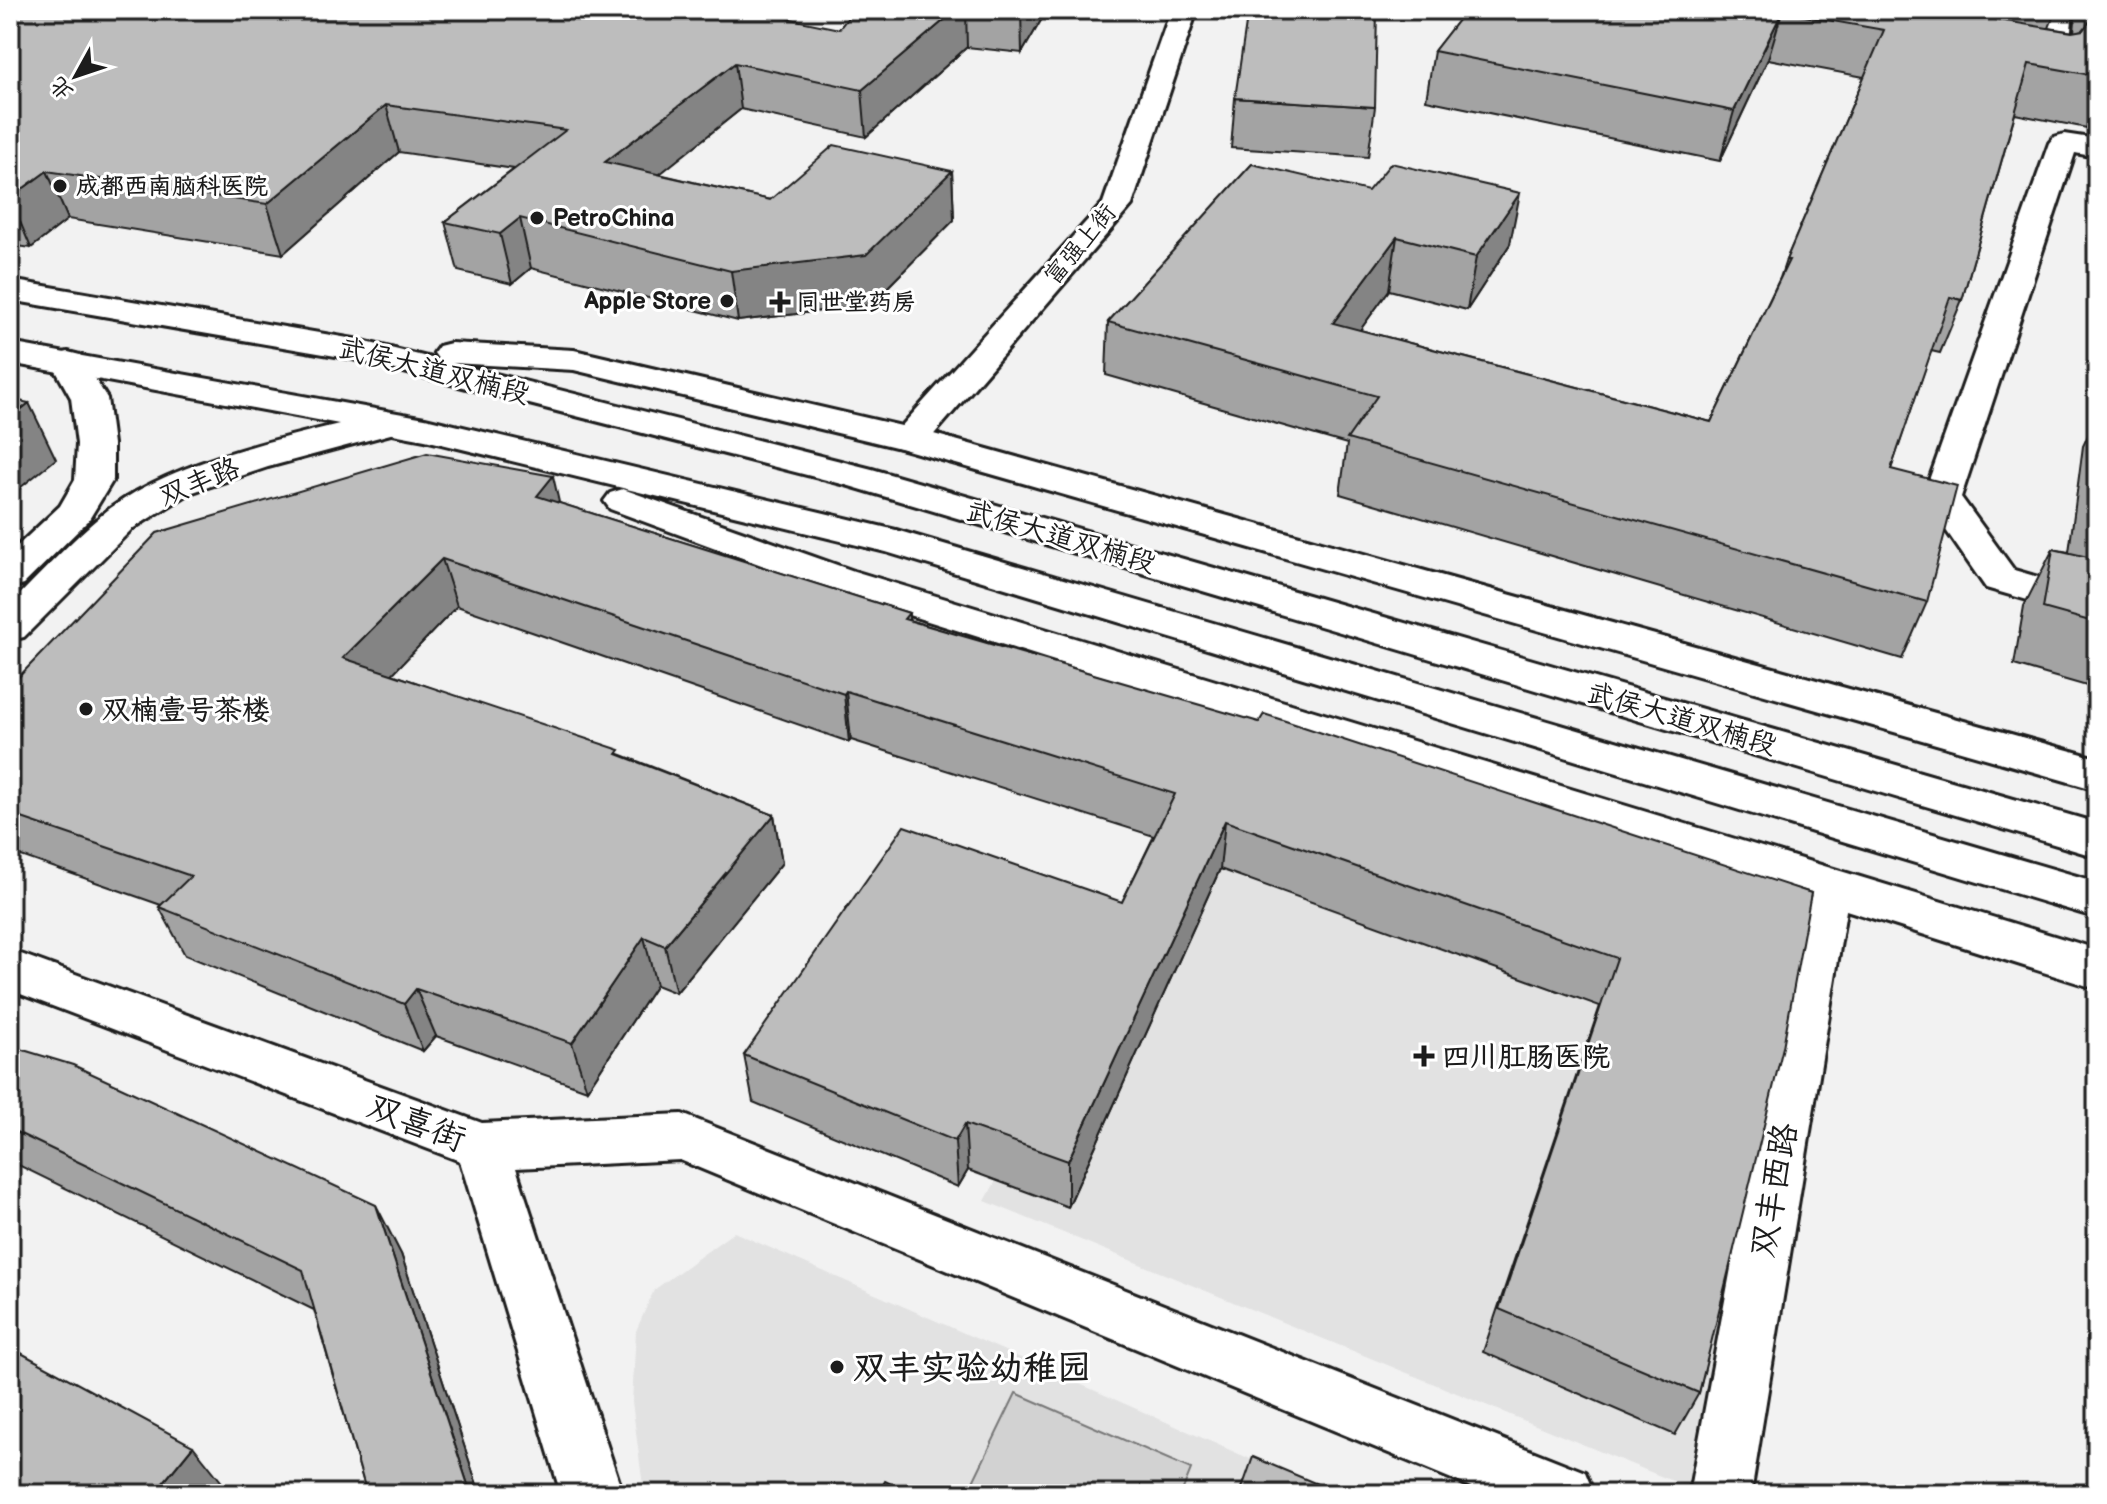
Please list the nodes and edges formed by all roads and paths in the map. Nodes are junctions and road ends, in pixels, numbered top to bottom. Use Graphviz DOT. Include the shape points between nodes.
graph roads {
  1 [pos="1184,10"];
  2 [pos="2060,10"];
  3 [pos="2006,61"];
  4 [pos="2097,148"];
  5 [pos="10,290"];
  6 [pos="354,349"];
  7 [pos="10,353"];
  8 [pos="68,362"];
  9 [pos="405,426"];
  10 [pos="910,439"];
  11 [pos="10,575"];
  12 [pos="2097,607"];
  13 [pos="10,627"];
  14 [pos="2097,774"];
  15 [pos="2097,840"];
  16 [pos="1826,886"];
  17 [pos="2097,900"];
  18 [pos="2097,969"];
  19 [pos="10,970"];
  20 [pos="482,1146"];
  21 [pos="592,1494"];
  22 [pos="1563,1494"];
  23 [pos="1720,1494"];
  1 -- 10 [label="main road, 富强上街" via="1117,205"];
  2 -- 3 [label="main road" via="2053,69"];
  4 -- 12 [label="main road" via="2064,143 1942,497 2000,579"];
  5 -- 6 [label="main road, 武侯大道双楠段"];
  6 -- 10 [label="main road" via="574,360"];
  6 -- 15 [label="main road, 武侯大道双楠段" via="859,477"];
  7 -- 8 [label="main road, 武侯大道双楠段"];
  8 -- 9 [label="main road, 武侯大道双楠段"];
  8 -- 11 [label="main road" via="89,398 94,480 75,513"];
  9 -- 13 [label="main road, 双丰路" via="255,459 177,485 118,521"];
  9 -- 16 [label="main road" via="840,580"];
  9 -- 17 [label="main road, 武侯大道双楠段" via="896,542"];
  10 -- 14 [label="main road"];
  16 -- 18 [label="main road"];
  16 -- 23 [label="main road, 双丰西路"];
  19 -- 20 [label="main road, 双喜街"];
  20 -- 21 [label="main road, 双喜街"];
  20 -- 22 [label="main road" via="682,1137"];
}
